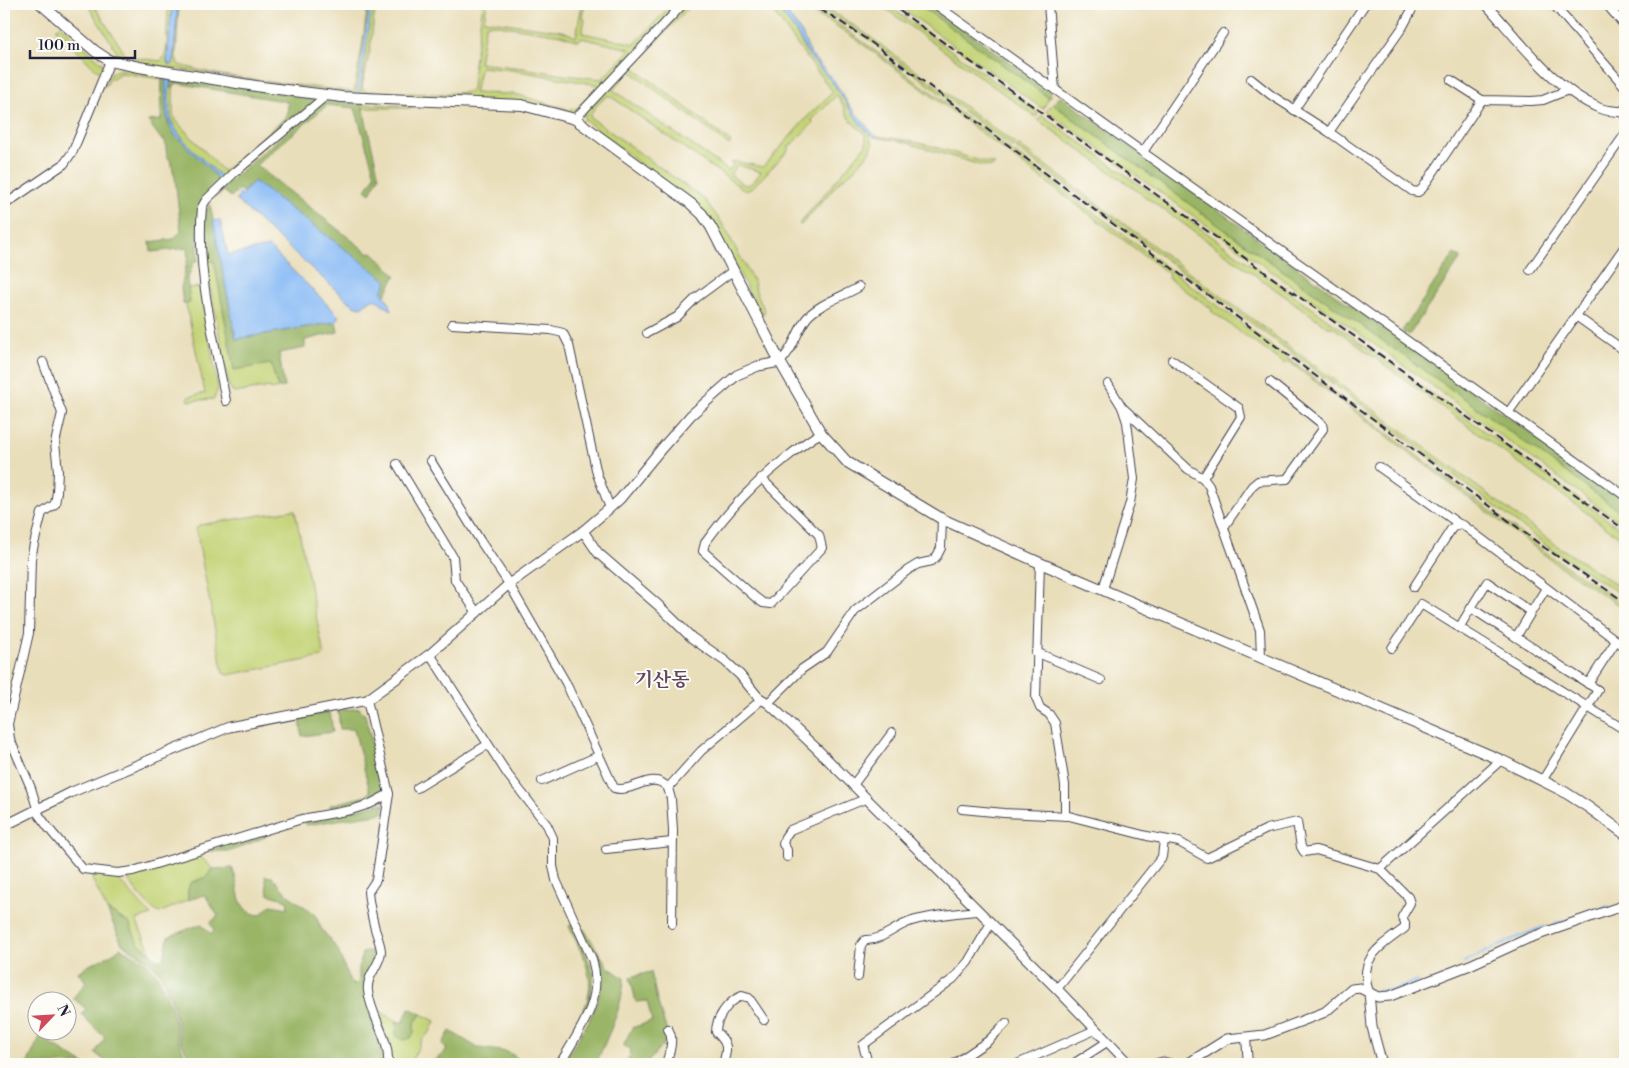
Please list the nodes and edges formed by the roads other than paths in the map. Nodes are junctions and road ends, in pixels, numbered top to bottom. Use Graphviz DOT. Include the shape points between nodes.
graph roads {
  1 [pos="41,4"];
  2 [pos="682,4"];
  3 [pos="935,4"];
  4 [pos="1048,4"];
  5 [pos="1365,4"];
  6 [pos="1415,4"];
  7 [pos="1486,4"];
  8 [pos="1553,4"];
  9 [pos="1606,4"];
  10 [pos="1625,26"];
  11 [pos="1223,33"];
  12 [pos="110,61"];
  13 [pos="1251,79"];
  14 [pos="1451,80"];
  15 [pos="1625,87"];
  16 [pos="1055,90"];
  17 [pos="1568,90"];
  18 [pos="327,95"];
  19 [pos="1482,100"];
  20 [pos="1294,110"];
  21 [pos="1624,112"];
  22 [pos="575,120"];
  23 [pos="1329,132"];
  24 [pos="1625,134"];
  25 [pos="1143,152"];
  26 [pos="4,205"];
  27 [pos="1625,246"];
  28 [pos="734,270"];
  29 [pos="1530,270"];
  30 [pos="859,287"];
  31 [pos="1576,316"];
  32 [pos="452,324"];
  33 [pos="647,333"];
  34 [pos="1625,351"];
  35 [pos="1172,360"];
  36 [pos="43,362"];
  37 [pos="780,362"];
  38 [pos="1270,382"];
  39 [pos="1108,384"];
  40 [pos="226,401"];
  41 [pos="1122,408"];
  42 [pos="1508,413"];
  43 [pos="821,433"];
  44 [pos="431,460"];
  45 [pos="397,464"];
  46 [pos="1379,466"];
  47 [pos="761,478"];
  48 [pos="1203,478"];
  49 [pos="1625,496"];
  50 [pos="610,508"];
  51 [pos="942,519"];
  52 [pos="1459,524"];
  53 [pos="1224,527"];
  54 [pos="583,531"];
  55 [pos="1040,563"];
  56 [pos="510,584"];
  57 [pos="1414,586"];
  58 [pos="1546,588"];
  59 [pos="1104,589"];
  60 [pos="1471,608"];
  61 [pos="1531,612"];
  62 [pos="477,613"];
  63 [pos="1459,628"];
  64 [pos="1516,637"];
  65 [pos="1616,641"];
  66 [pos="1625,647"];
  67 [pos="1392,648"];
  68 [pos="1036,652"];
  69 [pos="430,654"];
  70 [pos="1261,658"];
  71 [pos="1100,680"];
  72 [pos="1588,684"];
  73 [pos="367,700"];
  74 [pos="765,702"];
  75 [pos="1587,707"];
  76 [pos="1625,730"];
  77 [pos="892,733"];
  78 [pos="487,745"];
  79 [pos="598,756"];
  80 [pos="1501,760"];
  81 [pos="542,781"];
  82 [pos="1542,781"];
  83 [pos="853,785"];
  84 [pos="417,788"];
  85 [pos="668,788"];
  86 [pos="389,794"];
  87 [pos="865,798"];
  88 [pos="37,808"];
  89 [pos="962,809"];
  90 [pos="1065,816"];
  91 [pos="4,826"];
  92 [pos="1625,834"];
  93 [pos="1164,840"];
  94 [pos="672,842"];
  95 [pos="606,849"];
  96 [pos="787,857"];
  97 [pos="1380,869"];
  98 [pos="1625,905"];
  99 [pos="978,911"];
  100 [pos="991,923"];
  101 [pos="672,924"];
  102 [pos="858,977"];
  103 [pos="1056,989"];
  104 [pos="1369,992"];
  105 [pos="764,1020"];
  106 [pos="1006,1023"];
  107 [pos="668,1029"];
  108 [pos="1095,1030"];
  109 [pos="1246,1038"];
  110 [pos="1107,1042"];
  111 [pos="965,1057"];
  112 [pos="388,1064"];
  113 [pos="560,1064"];
  114 [pos="666,1064"];
  115 [pos="723,1064"];
  116 [pos="868,1064"];
  117 [pos="954,1064"];
  118 [pos="972,1064"];
  119 [pos="1017,1064"];
  120 [pos="1073,1064"];
  121 [pos="1129,1064"];
  122 [pos="1155,1064"];
  123 [pos="1171,1064"];
  124 [pos="1187,1064"];
  125 [pos="1248,1064"];
  126 [pos="1382,1064"];
  1 -- 12 [label="main road" via="77,37"];
  2 -- 22 [label="street"];
  3 -- 16 [label="street"];
  4 -- 16 [label="street"];
  5 -- 20 [label="street"];
  6 -- 23 [label="street" via="1402,28"];
  7 -- 17 [label="street"];
  8 -- 15 [label="street"];
  9 -- 10 [label="street"];
  11 -- 25 [label="street"];
  12 -- 18 [label="main road"];
  12 -- 26 [label="street" via="64,164"];
  13 -- 20 [label="street"];
  14 -- 19 [label="street"];
  16 -- 25 [label="street"];
  17 -- 19 [label="street" via="1543,100"];
  17 -- 21 [label="street" via="1600,109"];
  18 -- 22 [label="main road" via="522,105"];
  18 -- 40 [label="street" via="233,174 202,207 204,281"];
  19 -- 23 [label="street" via="1418,192 1412,191"];
  20 -- 23 [label="street"];
  22 -- 28 [label="main road" via="702,214"];
  24 -- 29 [label="street"];
  25 -- 42 [label="street"];
  27 -- 31 [label="street"];
  28 -- 33 [label="street" via="696,298 677,317"];
  28 -- 37 [label="main road"];
  30 -- 37 [label="street" via="812,313 787,356"];
  31 -- 34 [label="street"];
  31 -- 42 [label="street"];
  32 -- 50 [label="street" via="563,333 569,345 597,474"];
  35 -- 48 [label="street" via="1239,408 1241,417"];
  36 -- 88 [label="street" via="62,413 55,443 57,492 54,504 42,513 34,544 29,633 8,724 10,740"];
  37 -- 43 [label="main road"];
  37 -- 50 [label="street" via="758,366 737,376 691,415"];
  38 -- 53 [label="street" via="1322,424 1323,429 1287,479 1258,481"];
  39 -- 41 [label="street"];
  41 -- 48 [label="street" via="1188,470"];
  41 -- 59 [label="street" via="1127,422 1134,479"];
  42 -- 49 [label="street"];
  43 -- 47 [label="street"];
  43 -- 51 [label="main road" via="847,462"];
  44 -- 56 [label="street"];
  45 -- 62 [label="street" via="453,557 455,580"];
  46 -- 52 [label="street"];
  47 -- 47 [label="street" via="819,536 822,548 772,604 763,603 755,597 703,551 718,525"];
  48 -- 53 [label="street"];
  50 -- 54 [label="street"];
  51 -- 55 [label="main road"];
  51 -- 74 [label="street" via="941,548 937,556 908,570 855,612 827,652"];
  52 -- 57 [label="street" via="1452,528"];
  52 -- 58 [label="street" via="1469,528"];
  53 -- 70 [label="street" via="1260,630"];
  54 -- 56 [label="street"];
  54 -- 74 [label="street" via="598,553 692,638 735,670"];
  55 -- 59 [label="main road"];
  55 -- 68 [label="street"];
  56 -- 62 [label="street"];
  56 -- 79 [label="street" via="566,683"];
  58 -- 61 [label="street"];
  58 -- 65 [label="street"];
  59 -- 70 [label="main road"];
  60 -- 61 [label="street" via="1486,582"];
  60 -- 63 [label="street"];
  60 -- 64 [label="street"];
  61 -- 64 [label="street"];
  62 -- 69 [label="street"];
  63 -- 67 [label="street" via="1421,604"];
  63 -- 75 [label="street"];
  64 -- 72 [label="street"];
  65 -- 66 [label="street"];
  65 -- 72 [label="street"];
  68 -- 71 [label="street"];
  68 -- 90 [label="street" via="1036,698 1040,708 1055,723 1065,786"];
  69 -- 73 [label="street"];
  69 -- 78 [label="street"];
  70 -- 80 [label="main road"];
  72 -- 75 [label="street" via="1598,690"];
  73 -- 86 [label="street"];
  73 -- 88 [label="street" via="229,727"];
  74 -- 83 [label="street"];
  74 -- 85 [label="street" via="701,751"];
  75 -- 76 [label="street"];
  75 -- 82 [label="street"];
  77 -- 83 [label="street"];
  78 -- 84 [label="street"];
  78 -- 113 [label="street" via="547,825 553,838 556,880 596,972 592,1008"];
  79 -- 81 [label="street"];
  79 -- 85 [label="street" via="614,788 621,790 655,780"];
  80 -- 82 [label="main road"];
  80 -- 97 [label="street"];
  82 -- 92 [label="main road" via="1588,807"];
  83 -- 87 [label="street"];
  85 -- 94 [label="street"];
  86 -- 88 [label="street" via="351,810 302,819 118,873 83,868 50,830"];
  86 -- 112 [label="street" via="376,880 368,892 381,950 368,988 372,1011 388,1050"];
  87 -- 96 [label="street" via="790,830 784,844"];
  87 -- 99 [label="street"];
  88 -- 91 [label="street"];
  89 -- 90 [label="street"];
  90 -- 93 [label="street"];
  93 -- 97 [label="street" via="1179,842 1207,858 1267,829 1296,822 1304,852 1316,850"];
  93 -- 103 [label="street" via="1162,856"];
  94 -- 95 [label="street"];
  94 -- 101 [label="street"];
  97 -- 104 [label="street" via="1410,903 1402,917 1405,928 1374,951 1368,960 1365,981"];
  98 -- 104 [label="street" via="1529,938 1390,996 1378,997"];
  99 -- 100 [label="street"];
  99 -- 102 [label="street" via="909,922 881,938 865,940 861,945"];
  100 -- 103 [label="street"];
  100 -- 116 [label="street" via="968,962 953,979 863,1045"];
  103 -- 108 [label="street"];
  104 -- 109 [label="street" via="1352,989 1325,1012 1265,1035"];
  104 -- 126 [label="street" via="1372,1027"];
  105 -- 115 [label="street" via="749,998 742,996 732,1002 716,1022 716,1032 725,1040"];
  106 -- 111 [label="street"];
  107 -- 114 [label="street" via="672,1034 672,1044"];
  108 -- 110 [label="street"];
  108 -- 119 [label="street"];
  109 -- 124 [label="street" via="1227,1039"];
  109 -- 125 [label="street"];
  110 -- 120 [label="street"];
  110 -- 121 [label="street"];
  111 -- 117 [label="street"];
  111 -- 118 [label="street"];
  122 -- 123 [label="street"];
}
